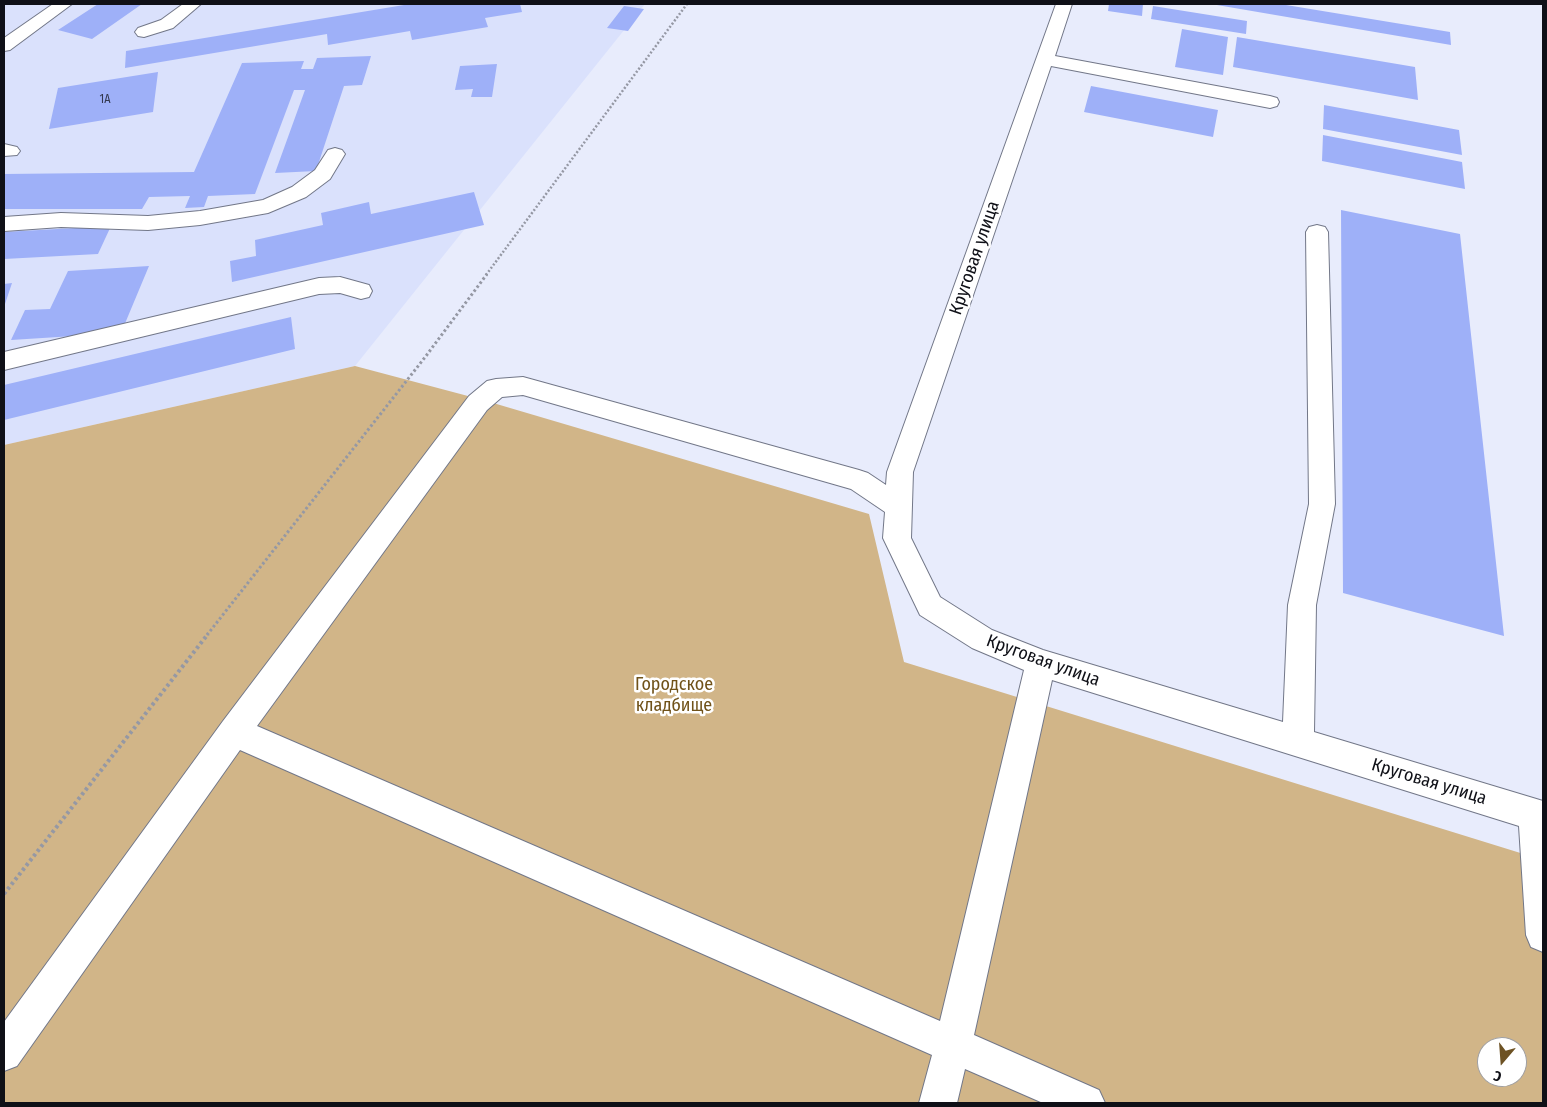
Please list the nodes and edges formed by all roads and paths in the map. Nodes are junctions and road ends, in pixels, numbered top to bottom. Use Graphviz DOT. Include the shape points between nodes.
graph roads {
  1 [pos="64,4"];
  2 [pos="193,4"];
  3 [pos="687,4"];
  4 [pos="1064,4"];
  5 [pos="144,32"];
  6 [pos="4,46"];
  7 [pos="1044,59"];
  8 [pos="1270,102"];
  9 [pos="335,154"];
  10 [pos="4,224"];
  11 [pos="1317,232"];
  12 [pos="360,291"];
  13 [pos="4,362"];
  14 [pos="899,507"];
  15 [pos="1041,663"];
  16 [pos="234,732"];
  17 [pos="1298,742"];
  18 [pos="1539,816"];
  19 [pos="4,894"];
  20 [pos="1543,935"];
  21 [pos="954,1045"];
  22 [pos="4,1053"];
  23 [pos="938,1103"];
  24 [pos="1086,1103"];
  1 -- 6 [label="street"];
  2 -- 5 [label="street" via="167,24"];
  3 -- 19 [label="path" via="426,356"];
  4 -- 7 [label="street, Круговая улица"];
  7 -- 8 [label="street"];
  7 -- 14 [label="street, Круговая улица" via="900,472"];
  9 -- 10 [label="street" via="323,174 299,192 268,206 200,218 148,222 61,220"];
  11 -- 17 [label="street" via="1322,504 1302,605"];
  12 -- 13 [label="street" via="340,285 319,286"];
  14 -- 15 [label="street, Круговая улица" via="897,538 930,606 982,639"];
  14 -- 16 [label="street" via="859,481 523,386 496,388 478,403"];
  15 -- 17 [label="street, Круговая улица"];
  15 -- 21 [label="street"];
  16 -- 21 [label="street"];
  16 -- 22 [label="street"];
  17 -- 18 [label="street, Круговая улица"];
  18 -- 20 [label="street"];
  21 -- 23 [label="street"];
  21 -- 24 [label="street"];
}
